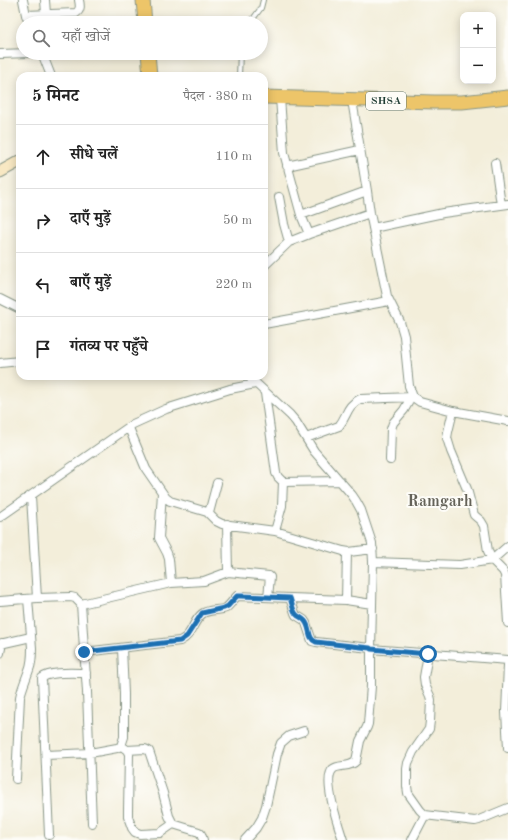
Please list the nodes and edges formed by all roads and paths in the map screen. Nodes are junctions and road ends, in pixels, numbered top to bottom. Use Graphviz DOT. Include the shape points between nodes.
graph roads {
  1 [pos="23,0"];
  2 [pos="45,0"];
  3 [pos="79,0"];
  4 [pos="143,0"];
  5 [pos="263,0"];
  6 [pos="46,14"];
  7 [pos="26,15"];
  8 [pos="144,16"];
  9 [pos="255,16"];
  10 [pos="16,53"];
  11 [pos="0,54"];
  12 [pos="45,60"];
  13 [pos="149,60"];
  14 [pos="240,60"];
  15 [pos="49,72"];
  16 [pos="150,72"];
  17 [pos="239,72"];
  18 [pos="268,97"];
  19 [pos="508,97"];
  20 [pos="280,98"];
  21 [pos="352,100"];
  22 [pos="360,150"];
  23 [pos="16,163"];
  24 [pos="495,163"];
  25 [pos="287,166"];
  26 [pos="0,172"];
  27 [pos="367,191"];
  28 [pos="279,197"];
  29 [pos="505,205"];
  30 [pos="370,213"];
  31 [pos="300,215"];
  32 [pos="373,228"];
  33 [pos="309,234"];
  34 [pos="289,242"];
  35 [pos="268,262"];
  36 [pos="0,299"];
  37 [pos="389,301"];
  38 [pos="16,307"];
  39 [pos="268,323"];
  40 [pos="16,362"];
  41 [pos="0,364"];
  42 [pos="251,380"];
  43 [pos="265,393"];
  44 [pos="411,397"];
  45 [pos="453,411"];
  46 [pos="508,421"];
  47 [pos="129,428"];
  48 [pos="306,438"];
  49 [pos="390,460"];
  50 [pos="340,481"];
  51 [pos="283,482"];
  52 [pos="217,483"];
  53 [pos="162,493"];
  54 [pos="31,496"];
  55 [pos="209,513"];
  56 [pos="0,517"];
  57 [pos="227,524"];
  58 [pos="275,531"];
  59 [pos="508,546"];
  60 [pos="373,549"];
  61 [pos="347,552"];
  62 [pos="492,560"];
  63 [pos="374,562"];
  64 [pos="228,572"];
  65 [pos="171,582"];
  66 [pos="268,597"];
  67 [pos="37,598"];
  68 [pos="290,598"];
  69 [pos="28,599"];
  70 [pos="346,600"];
  71 [pos="0,601"];
  72 [pos="81,604"];
  73 [pos="372,604"];
  74 [pos="508,623"];
  75 [pos="31,637"];
  76 [pos="1,643"];
  77 [pos="122,648"];
  78 [pos="371,649"];
  79 [pos="84,652"];
  80 [pos="0,653"];
  81 [pos="428,654"];
  82 [pos="508,660"];
  83 [pos="508,665"];
  84 [pos="86,673"];
  85 [pos="304,731"];
  86 [pos="124,748"];
  87 [pos="508,748"];
  88 [pos="90,753"];
  89 [pos="46,755"];
  90 [pos="16,779"];
  91 [pos="508,808"];
  92 [pos="426,815"];
  93 [pos="92,823"];
  94 [pos="173,824"];
  95 [pos="49,835"];
  96 [pos="203,840"];
  97 [pos="245,840"];
  98 [pos="343,840"];
  99 [pos="412,840"];
  1 -- 7 [label="street"];
  2 -- 6 [label="street"];
  3 -- 6 [label="street" via="80,9 76,13"];
  4 -- 8 [label="main road"];
  5 -- 9 [label="lane"];
  6 -- 7 [label="street"];
  10 -- 11 [label="street"];
  12 -- 15 [label="street"];
  13 -- 16 [label="main road"];
  14 -- 17 [label="lane"];
  18 -- 20 [label="main road, SH8A"];
  19 -- 21 [label="main road, SH8A" via="462,102"];
  20 -- 21 [label="main road, SH8A"];
  20 -- 25 [label="street"];
  21 -- 22 [label="street"];
  22 -- 25 [label="street"];
  22 -- 27 [label="street"];
  23 -- 26 [label="main road"];
  24 -- 29 [label="street"];
  25 -- 31 [label="street"];
  27 -- 30 [label="street"];
  27 -- 31 [label="street"];
  28 -- 34 [label="street"];
  29 -- 32 [label="street"];
  30 -- 32 [label="street"];
  30 -- 33 [label="street"];
  31 -- 33 [label="street"];
  32 -- 37 [label="street"];
  33 -- 34 [label="street"];
  34 -- 35 [label="street"];
  36 -- 38 [label="street"];
  37 -- 39 [label="street"];
  37 -- 44 [label="street" via="403,328"];
  40 -- 41 [label="street"];
  42 -- 43 [label="street"];
  42 -- 47 [label="street" via="166,409"];
  43 -- 48 [label="street" via="290,415"];
  43 -- 51 [label="street" via="276,472"];
  44 -- 45 [label="street"];
  44 -- 48 [label="street" via="360,399 350,406 340,426"];
  44 -- 49 [label="street" via="393,423"];
  45 -- 46 [label="street"];
  45 -- 62 [label="street" via="448,432 451,451 467,489 474,515 484,526"];
  47 -- 53 [label="street" via="146,469"];
  47 -- 54 [label="street"];
  48 -- 50 [label="street"];
  50 -- 51 [label="street"];
  50 -- 60 [label="street" via="352,494 361,510"];
  51 -- 58 [label="street" via="282,506"];
  52 -- 55 [label="street"];
  53 -- 55 [label="street" via="170,501"];
  53 -- 65 [label="street" via="159,538 169,559"];
  54 -- 56 [label="street"];
  54 -- 67 [label="street"];
  55 -- 57 [label="street" via="216,521"];
  57 -- 58 [label="street"];
  57 -- 64 [label="street"];
  58 -- 61 [label="street"];
  59 -- 62 [label="street"];
  60 -- 61 [label="street"];
  60 -- 63 [label="street"];
  61 -- 70 [label="street"];
  62 -- 63 [label="street" via="460,565"];
  62 -- 74 [label="street" via="505,575"];
  63 -- 73 [label="street"];
  64 -- 65 [label="street" via="204,582"];
  64 -- 66 [label="street" via="269,576"];
  65 -- 72 [label="street"];
  66 -- 68 [label="street"];
  66 -- 77 [label="street" via="237,596 224,608 202,613 187,636 180,641"];
  67 -- 69 [label="street"];
  67 -- 72 [label="street" via="71,597"];
  68 -- 70 [label="street"];
  68 -- 78 [label="street" via="296,615 306,623 312,641"];
  69 -- 71 [label="street"];
  69 -- 75 [label="street"];
  70 -- 73 [label="street"];
  72 -- 79 [label="street"];
  73 -- 78 [label="street"];
  75 -- 76 [label="street"];
  75 -- 90 [label="street" via="30,669 20,697"];
  76 -- 80 [label="street"];
  77 -- 79 [label="street"];
  77 -- 86 [label="street"];
  78 -- 81 [label="street"];
  78 -- 98 [label="street" via="368,724 360,741 356,761 335,768 330,777 331,802"];
  79 -- 84 [label="street"];
  81 -- 82 [label="street"];
  81 -- 92 [label="street" via="424,677 431,700 430,721 407,769 408,794"];
  83 -- 87 [label="street"];
  84 -- 88 [label="street"];
  84 -- 89 [label="street" via="51,674 42,678"];
  85 -- 97 [label="street" via="289,736 281,743 262,818"];
  86 -- 88 [label="street"];
  86 -- 94 [label="street" via="149,751"];
  86 -- 94 [label="street" via="129,758 128,817 132,828 140,834 160,833"];
  88 -- 89 [label="street"];
  88 -- 93 [label="street"];
  89 -- 95 [label="street"];
  91 -- 92 [label="street" via="475,821"];
  92 -- 99 [label="street"];
  94 -- 96 [label="street" via="199,832"];
}
